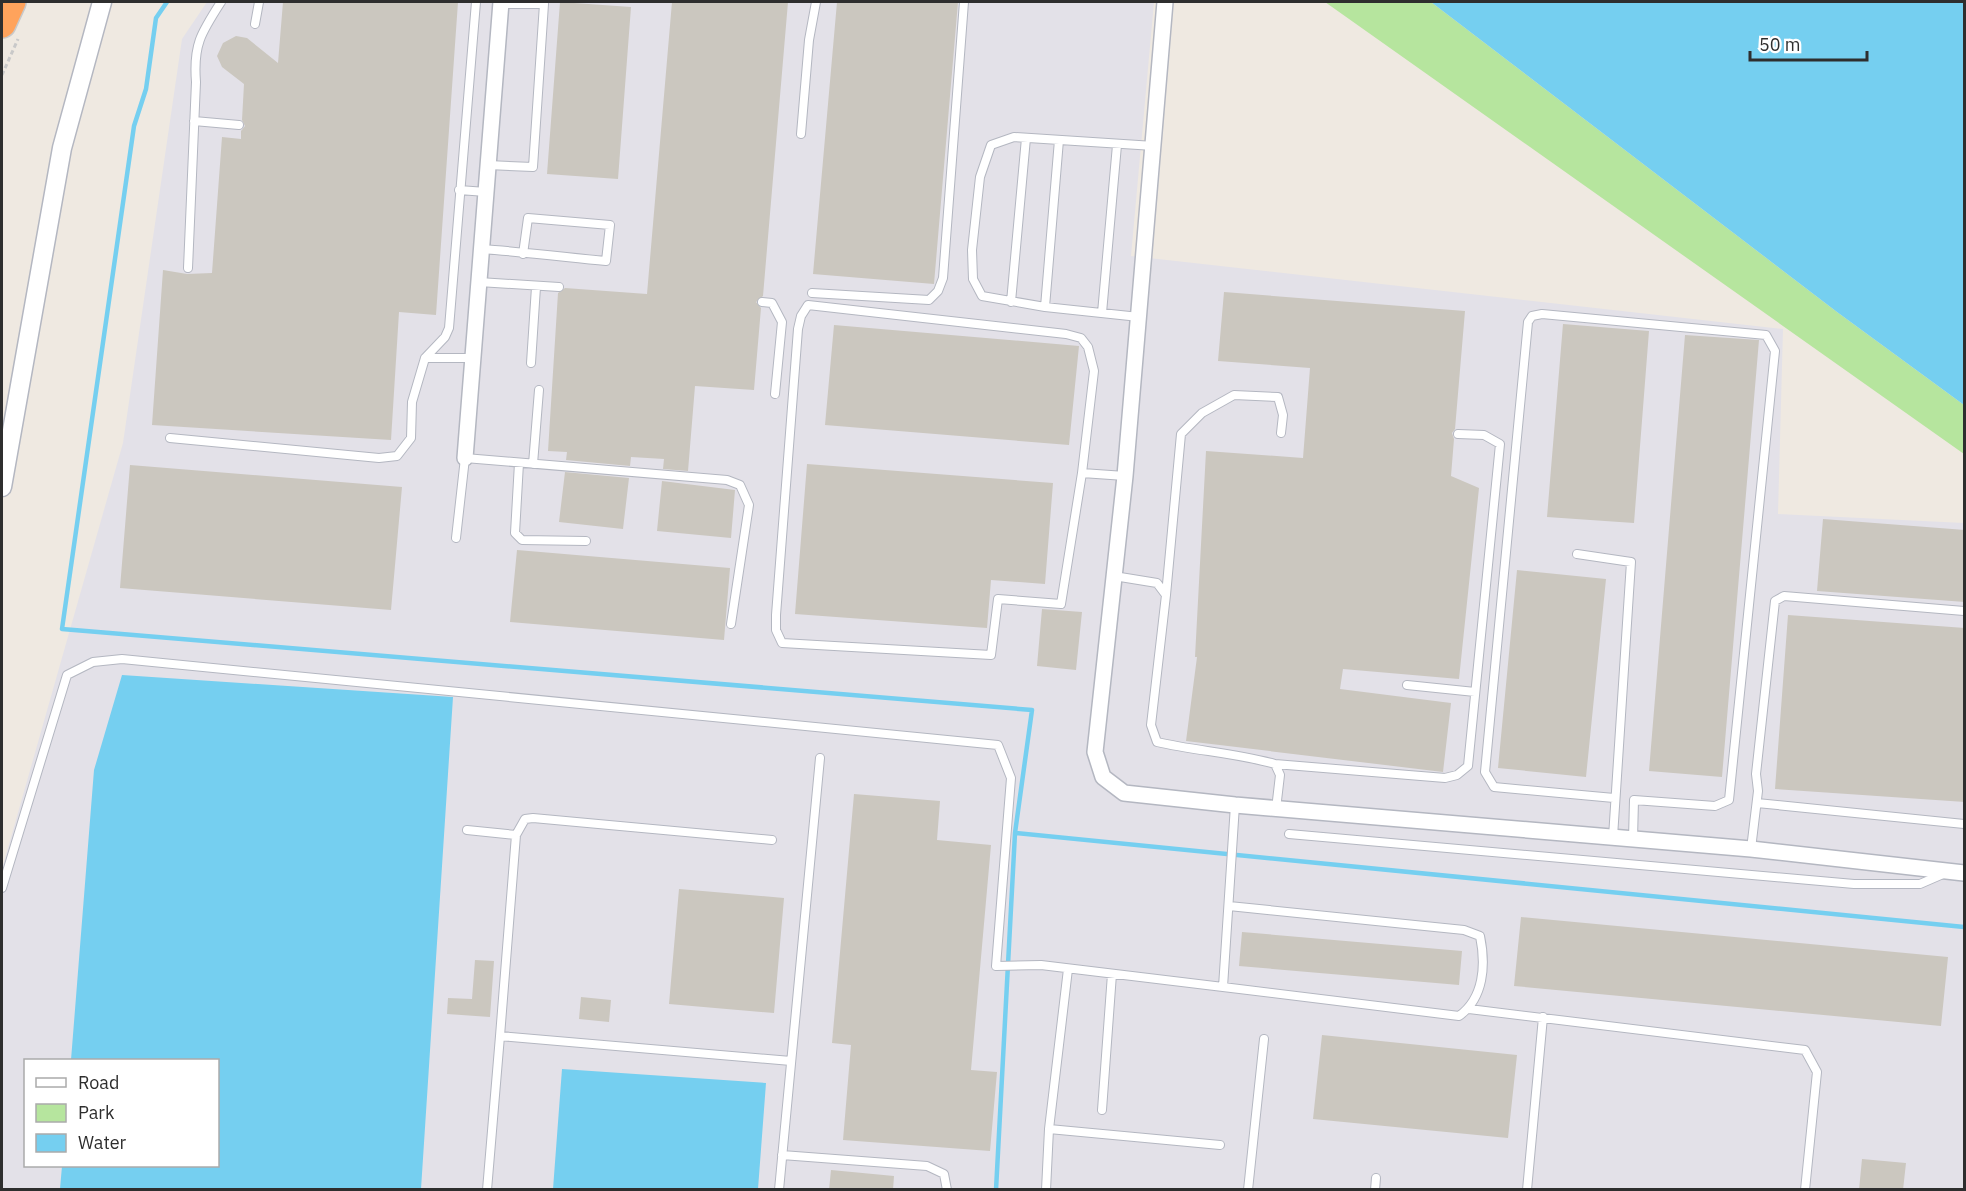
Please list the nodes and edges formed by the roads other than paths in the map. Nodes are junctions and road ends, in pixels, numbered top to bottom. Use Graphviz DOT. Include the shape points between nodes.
graph roads {
  1 [pos="12,2"];
  2 [pos="102,2"];
  3 [pos="221,2"];
  4 [pos="259,2"];
  5 [pos="476,2"];
  6 [pos="816,2"];
  7 [pos="964,2"];
  8 [pos="1165,2"];
  9 [pos="501,3"];
  10 [pos="2,24"];
  11 [pos="255,24"];
  12 [pos="194,121"];
  13 [pos="239,125"];
  14 [pos="801,134"];
  15 [pos="1026,138"];
  16 [pos="1059,140"];
  17 [pos="1117,145"];
  18 [pos="1154,146"];
  19 [pos="488,165"];
  20 [pos="459,190"];
  21 [pos="486,192"];
  22 [pos="482,249"];
  23 [pos="523,254"];
  24 [pos="188,268"];
  25 [pos="479,282"];
  26 [pos="536,287"];
  27 [pos="559,287"];
  28 [pos="812,293"];
  29 [pos="762,302"];
  30 [pos="1011,302"];
  31 [pos="1045,307"];
  32 [pos="1102,313"];
  33 [pos="1139,316"];
  34 [pos="425,358"];
  35 [pos="473,358"];
  36 [pos="531,363"];
  37 [pos="539,390"];
  38 [pos="775,394"];
  39 [pos="1281,432"];
  40 [pos="1458,434"];
  41 [pos="170,438"];
  42 [pos="465,458"];
  43 [pos="519,463"];
  44 [pos="533,464"];
  45 [pos="1082,473"];
  46 [pos="1125,476"];
  47 [pos="2,487"];
  48 [pos="456,538"];
  49 [pos="586,541"];
  50 [pos="1577,554"];
  51 [pos="1114,576"];
  52 [pos="1166,595"];
  53 [pos="1965,611"];
  54 [pos="731,624"];
  55 [pos="1407,685"];
  56 [pos="1475,692"];
  57 [pos="820,758"];
  58 [pos="1275,764"];
  59 [pos="1614,798"];
  60 [pos="1756,803"];
  61 [pos="1235,805"];
  62 [pos="1276,809"];
  63 [pos="1965,824"];
  64 [pos="467,830"];
  65 [pos="1289,834"];
  66 [pos="516,835"];
  67 [pos="1612,837"];
  68 [pos="1633,839"];
  69 [pos="772,840"];
  70 [pos="1751,849"];
  71 [pos="1957,872"];
  72 [pos="2,888"];
  73 [pos="1229,906"];
  74 [pos="1068,969"];
  75 [pos="1112,974"];
  76 [pos="1223,987"];
  77 [pos="1469,1009"];
  78 [pos="1543,1017"];
  79 [pos="500,1036"];
  80 [pos="1264,1039"];
  81 [pos="791,1062"];
  82 [pos="1102,1110"];
  83 [pos="1049,1129"];
  84 [pos="1220,1145"];
  85 [pos="782,1155"];
  86 [pos="1376,1178"];
  87 [pos="487,1190"];
  88 [pos="779,1190"];
  89 [pos="947,1190"];
  90 [pos="1046,1190"];
  91 [pos="1248,1190"];
  92 [pos="1375,1190"];
  93 [pos="1527,1190"];
  94 [pos="1805,1190"];
  1 -- 10 [label="highway"];
  2 -- 47 [label="street" via="62,148"];
  3 -- 12 [label="lane" via="202,31 194,58"];
  4 -- 11 [label="lane"];
  5 -- 20 [label="lane"];
  6 -- 14 [label="lane"];
  7 -- 28 [label="lane" via="943,278 938,291 928,300"];
  8 -- 18 [label="street"];
  9 -- 19 [label="street"];
  9 -- 19 [label="lane" via="544,4 533,167"];
  12 -- 13 [label="lane"];
  12 -- 24 [label="lane"];
  15 -- 16 [label="lane"];
  15 -- 30 [label="lane"];
  15 -- 30 [label="lane" via="1014,137 991,145 980,177 972,250 973,279 982,296"];
  16 -- 17 [label="lane"];
  16 -- 31 [label="lane"];
  17 -- 18 [label="lane"];
  17 -- 32 [label="lane"];
  18 -- 33 [label="street"];
  19 -- 21 [label="street"];
  20 -- 21 [label="lane"];
  20 -- 34 [label="lane" via="449,328"];
  21 -- 22 [label="street"];
  22 -- 23 [label="lane"];
  22 -- 25 [label="street"];
  23 -- 23 [label="lane" via="528,218 610,225 606,261"];
  25 -- 26 [label="lane"];
  25 -- 35 [label="street"];
  26 -- 27 [label="lane"];
  26 -- 36 [label="lane"];
  29 -- 38 [label="lane" via="772,303 782,322"];
  30 -- 31 [label="lane"];
  31 -- 32 [label="lane"];
  32 -- 33 [label="lane"];
  33 -- 46 [label="street"];
  34 -- 35 [label="lane"];
  34 -- 41 [label="lane" via="412,402 411,438 397,456 379,458"];
  35 -- 42 [label="street"];
  37 -- 44 [label="lane"];
  39 -- 52 [label="lane" via="1278,397 1234,395 1202,413 1180,434"];
  40 -- 56 [label="lane" via="1484,435 1500,444"];
  42 -- 43 [label="lane"];
  42 -- 48 [label="lane"];
  43 -- 44 [label="lane"];
  43 -- 49 [label="lane" via="514,533 522,540"];
  44 -- 54 [label="lane" via="740,484 749,505"];
  45 -- 45 [label="lane" via="1094,371 1088,347 1081,338 808,306 798,329 776,615 782,643 991,655 998,599 1061,604"];
  45 -- 46 [label="lane"];
  46 -- 51 [label="street"];
  50 -- 59 [label="lane" via="1631,562"];
  51 -- 52 [label="lane" via="1157,583"];
  51 -- 61 [label="street" via="1095,752 1103,777 1124,793"];
  52 -- 58 [label="lane" via="1151,725 1157,742"];
  53 -- 60 [label="lane" via="1784,596 1775,601"];
  55 -- 56 [label="lane"];
  56 -- 58 [label="lane" via="1468,766 1457,775 1445,778"];
  57 -- 81 [label="lane"];
  58 -- 62 [label="lane" via="1280,775"];
  59 -- 67 [label="lane"];
  59 -- 68 [label="lane" via="1494,787 1485,772 1528,322 1532,316 1542,314 1766,335 1775,351 1729,800 1715,806 1634,800"];
  60 -- 63 [label="lane"];
  60 -- 70 [label="lane"];
  61 -- 62 [label="street"];
  61 -- 73 [label="lane"];
  62 -- 67 [label="street"];
  64 -- 66 [label="lane"];
  65 -- 71 [label="lane" via="1854,884 1920,884"];
  66 -- 69 [label="lane" via="525,819 533,818"];
  66 -- 79 [label="lane"];
  67 -- 68 [label="street"];
  68 -- 70 [label="street"];
  70 -- 71 [label="street"];
  72 -- 74 [label="lane" via="67,675 93,662 122,659 998,745 1011,778 996,966"];
  73 -- 76 [label="lane"];
  73 -- 77 [label="lane" via="1464,930 1480,936 1483,950 1479,996"];
  74 -- 75 [label="lane"];
  74 -- 83 [label="lane"];
  75 -- 76 [label="lane"];
  75 -- 82 [label="lane"];
  76 -- 77 [label="lane" via="1459,1016"];
  77 -- 78 [label="lane"];
  78 -- 93 [label="lane"];
  78 -- 94 [label="lane" via="1805,1050 1817,1072"];
  79 -- 81 [label="lane"];
  79 -- 87 [label="lane"];
  80 -- 91 [label="lane"];
  81 -- 85 [label="lane"];
  83 -- 84 [label="lane"];
  83 -- 90 [label="lane"];
  85 -- 88 [label="lane"];
  85 -- 89 [label="lane" via="927,1166 944,1174"];
  86 -- 92 [label="lane"];
}
